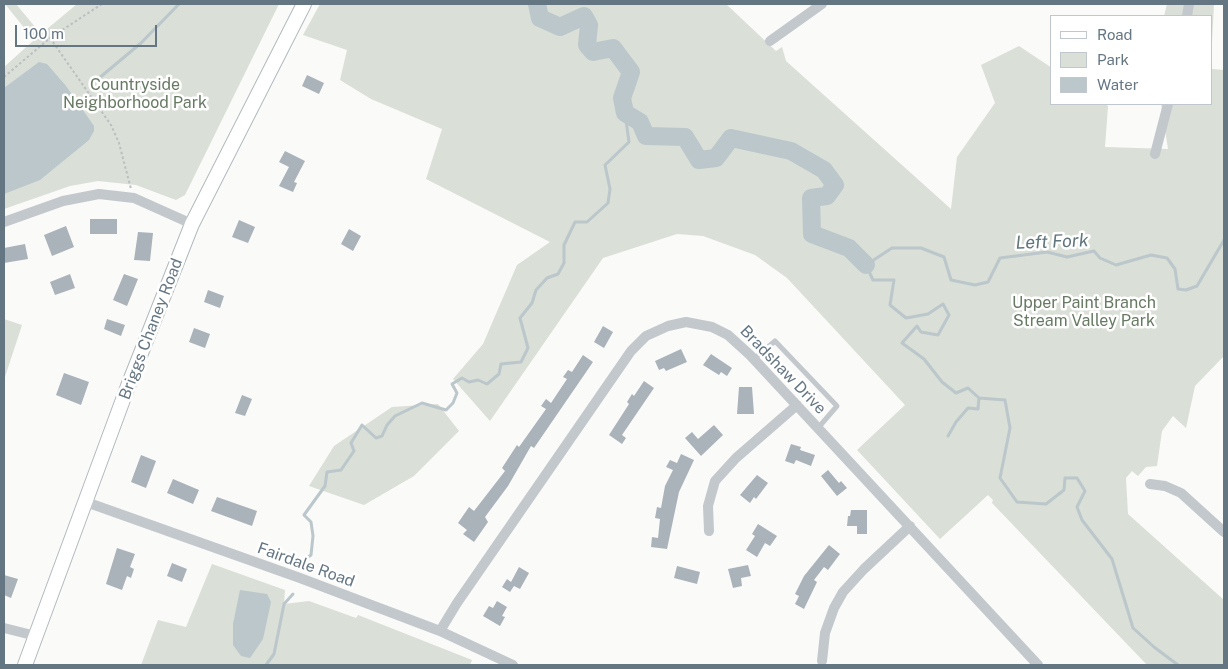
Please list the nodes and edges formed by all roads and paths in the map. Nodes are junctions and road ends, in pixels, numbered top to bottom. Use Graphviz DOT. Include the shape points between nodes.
graph roads {
  1 [pos="102,4"];
  2 [pos="304,4"];
  3 [pos="822,4"];
  4 [pos="50,38"];
  5 [pos="770,41"];
  6 [pos="4,77"];
  7 [pos="1168,105"];
  8 [pos="1155,154"];
  9 [pos="134,198"];
  10 [pos="4,222"];
  11 [pos="192,224"];
  12 [pos="754,359"];
  13 [pos="797,405"];
  14 [pos="818,428"];
  15 [pos="1150,484"];
  16 [pos="86,502"];
  17 [pos="910,526"];
  18 [pos="709,531"];
  19 [pos="1224,532"];
  20 [pos="4,628"];
  21 [pos="440,631"];
  22 [pos="36,636"];
  23 [pos="822,661"];
  24 [pos="25,665"];
  25 [pos="512,665"];
  26 [pos="1038,665"];
  1 -- 4 [label="path"];
  2 -- 11 [label="main road, Briggs Chaney Road"];
  3 -- 5 [label="street"];
  4 -- 6 [label="path"];
  4 -- 9 [label="path" via="120,142"];
  7 -- 8 [label="street"];
  9 -- 10 [label="street" via="99,194 81,196"];
  9 -- 11 [label="street"];
  11 -- 16 [label="main road, Briggs Chaney Road"];
  12 -- 13 [label="street, Bradshaw Drive"];
  12 -- 14 [label="lane" via="775,341 837,406"];
  12 -- 21 [label="street, Bradshaw Drive" via="728,335 712,327 686,322 646,336 631,351"];
  13 -- 14 [label="street, Bradshaw Drive"];
  13 -- 18 [label="street" via="715,480 708,506"];
  14 -- 17 [label="street, Bradshaw Drive"];
  15 -- 19 [label="street" via="1181,493"];
  16 -- 21 [label="street, Fairdale Road"];
  16 -- 22 [label="main road, Briggs Chaney Road"];
  17 -- 23 [label="street" via="843,592 825,633"];
  17 -- 26 [label="street, Bradshaw Drive"];
  20 -- 22 [label="street"];
  21 -- 25 [label="street, Fairdale Road"];
  22 -- 24 [label="main road, Briggs Chaney Road"];
}
